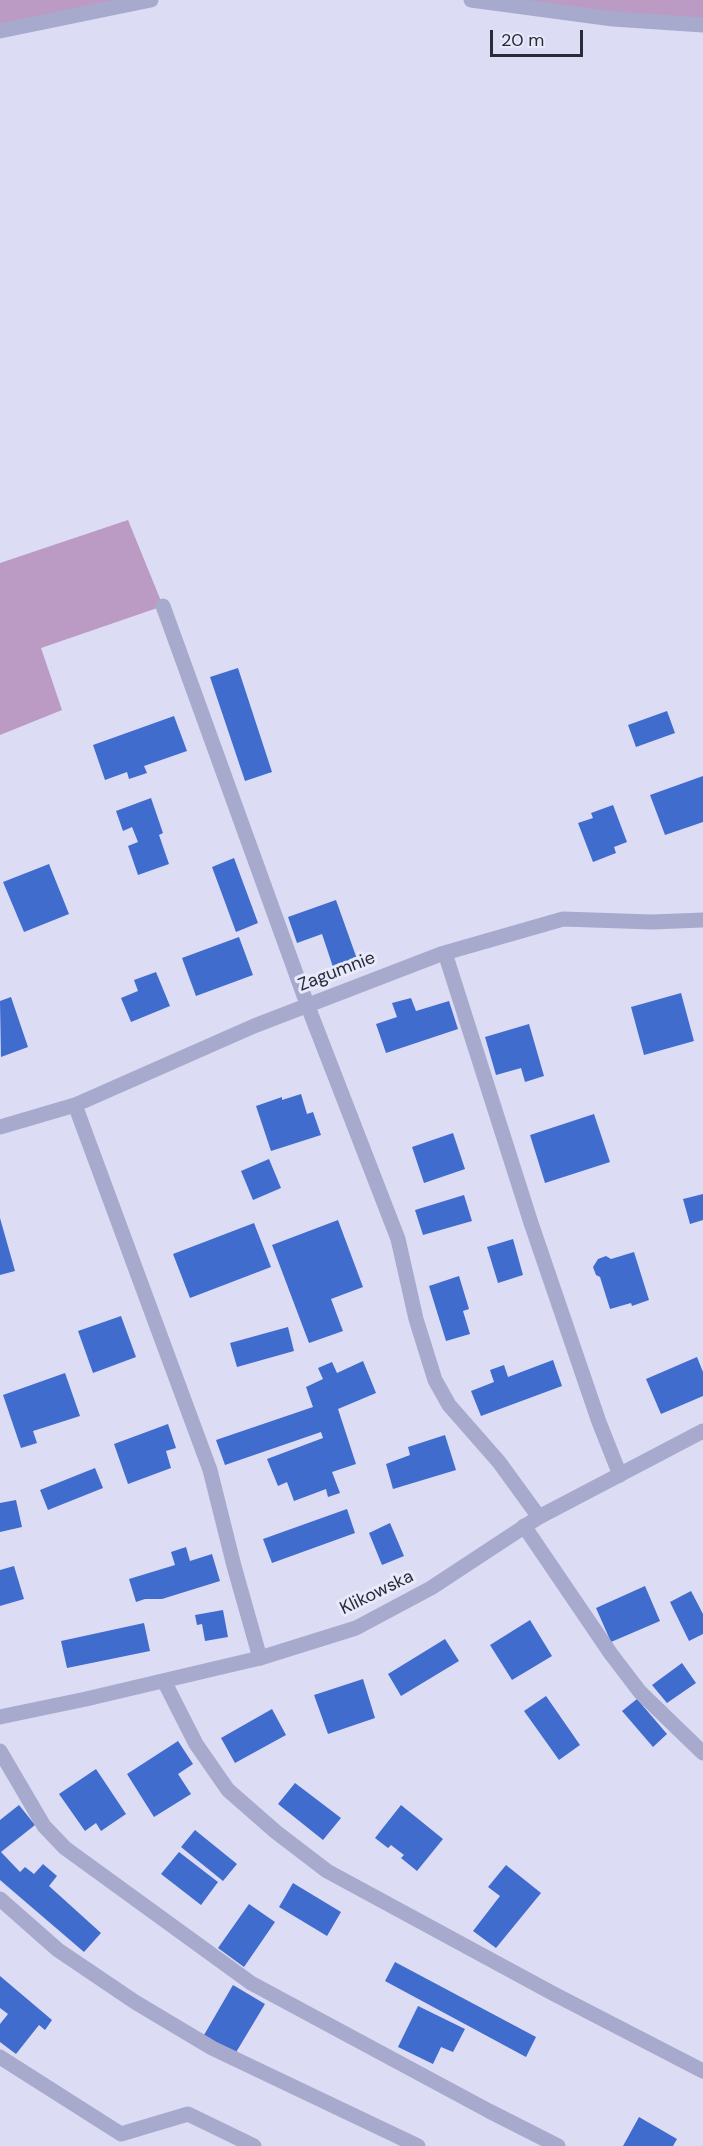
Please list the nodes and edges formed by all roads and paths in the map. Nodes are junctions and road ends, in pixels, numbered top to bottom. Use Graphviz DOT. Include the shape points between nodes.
graph roads {
  1 [pos="151,0"];
  2 [pos="471,0"];
  3 [pos="703,25"];
  4 [pos="0,31"];
  5 [pos="163,606"];
  6 [pos="703,920"];
  7 [pos="445,953"];
  8 [pos="307,1004"];
  9 [pos="75,1105"];
  10 [pos="0,1127"];
  11 [pos="703,1431"];
  12 [pos="620,1476"];
  13 [pos="539,1517"];
  14 [pos="524,1527"];
  15 [pos="260,1658"];
  16 [pos="164,1681"];
  17 [pos="0,1717"];
  18 [pos="0,1751"];
  19 [pos="703,1753"];
  20 [pos="0,1899"];
  21 [pos="0,2057"];
  22 [pos="703,2071"];
  23 [pos="254,2146"];
  24 [pos="418,2146"];
  25 [pos="558,2146"];
  1 -- 4 [label="street"];
  2 -- 3 [label="street" via="613,19"];
  5 -- 8 [label="street"];
  6 -- 7 [label="street, Zagumnie" via="563,919"];
  7 -- 8 [label="street, Zagumnie"];
  7 -- 12 [label="street" via="531,1223"];
  8 -- 9 [label="street, Zagumnie"];
  8 -- 13 [label="street" via="398,1239 435,1380 449,1405 499,1462"];
  9 -- 10 [label="street, Zagumnie"];
  9 -- 15 [label="street" via="210,1470"];
  11 -- 12 [label="street, Klikowska"];
  12 -- 13 [label="street, Klikowska"];
  13 -- 14 [label="street, Klikowska"];
  14 -- 15 [label="street, Klikowska" via="431,1588 356,1628"];
  14 -- 19 [label="street" via="634,1685"];
  15 -- 16 [label="street, Klikowska"];
  16 -- 17 [label="street, Klikowska"];
  16 -- 22 [label="street" via="196,1744 228,1790 327,1871"];
  18 -- 25 [label="street" via="44,1826 65,1848 251,1983"];
  20 -- 24 [label="street" via="58,1950 212,2048"];
  21 -- 23 [label="street" via="121,2134 188,2114"];
}
